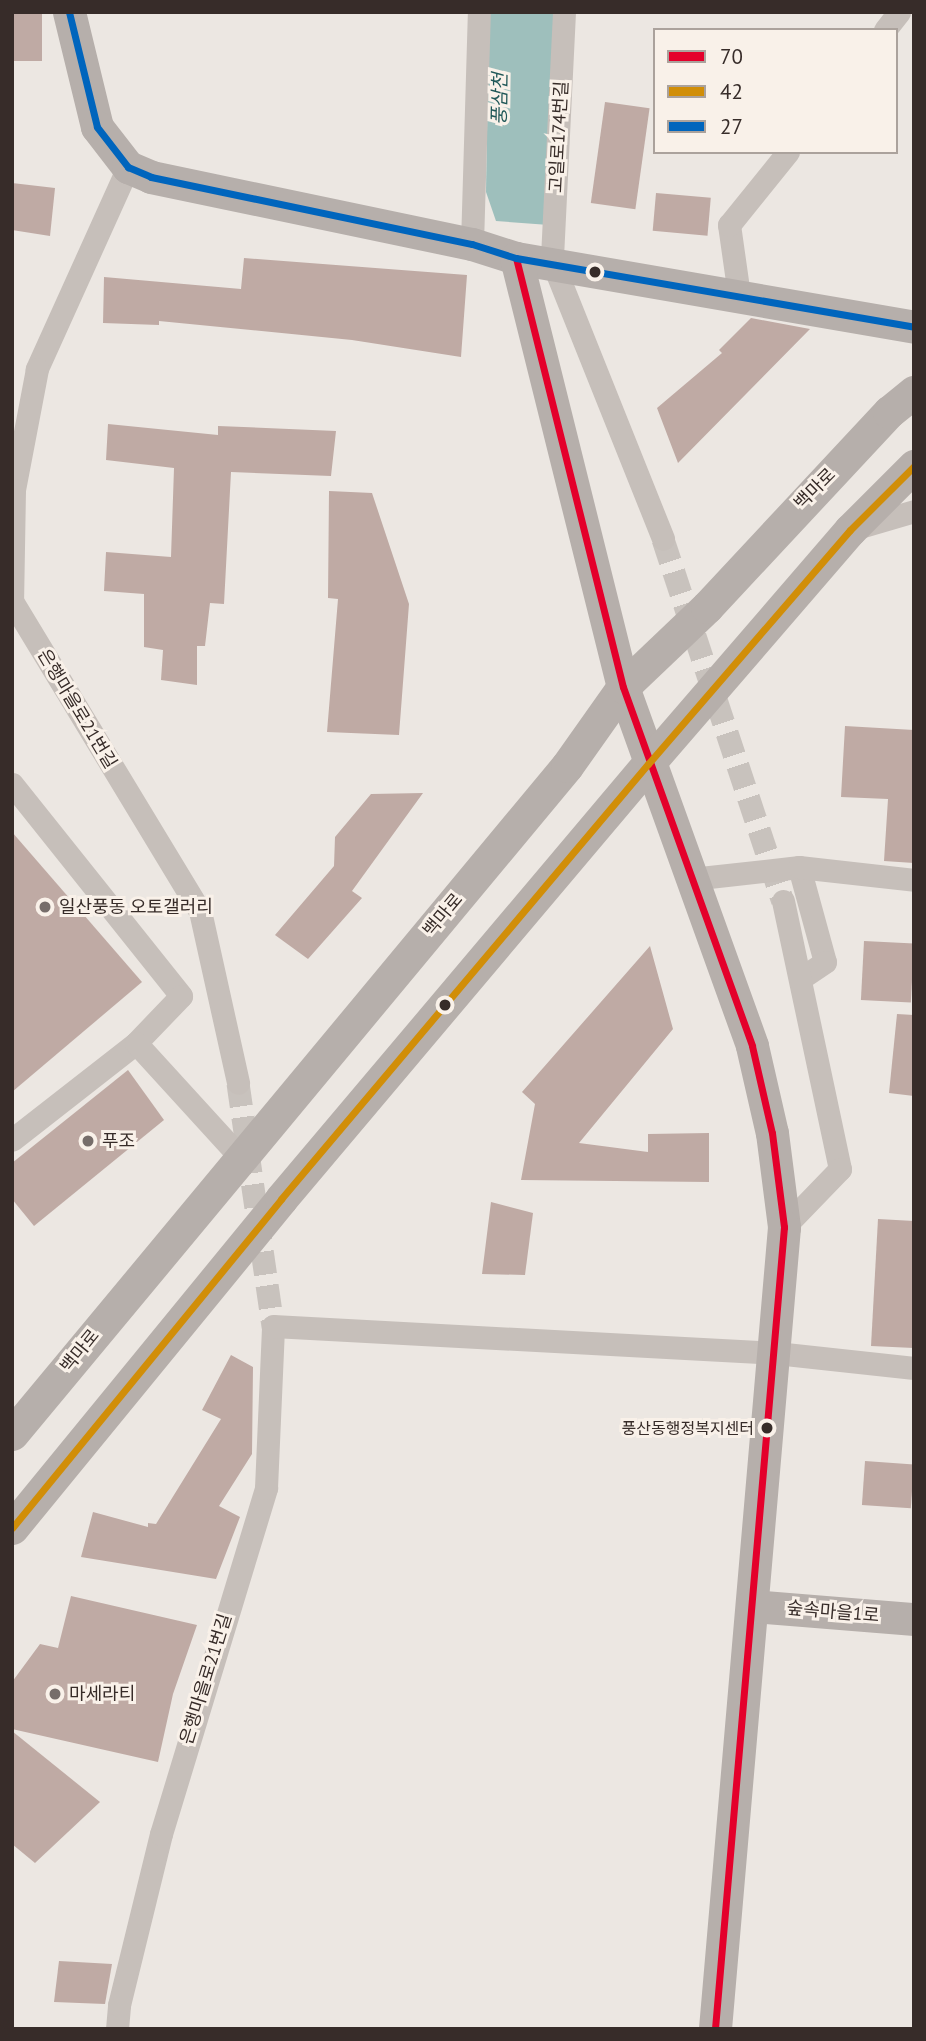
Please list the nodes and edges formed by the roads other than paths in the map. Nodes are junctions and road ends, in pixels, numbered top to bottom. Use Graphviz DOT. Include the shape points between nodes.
graph roads {
  1 [pos="69,12"];
  2 [pos="479,12"];
  3 [pos="564,12"];
  4 [pos="899,12"];
  5 [pos="887,28"];
  6 [pos="786,154"];
  7 [pos="128,167"];
  8 [pos="472,244"];
  9 [pos="516,258"];
  10 [pos="552,261"];
  11 [pos="739,295"];
  12 [pos="914,327"];
  13 [pos="901,402"];
  14 [pos="914,466"];
  15 [pos="914,512"];
  16 [pos="850,530"];
  17 [pos="663,538"];
  18 [pos="623,687"];
  19 [pos="649,764"];
  20 [pos="12,785"];
  21 [pos="799,867"];
  22 [pos="691,879"];
  23 [pos="914,880"];
  24 [pos="783,901"];
  25 [pos="800,979"];
  26 [pos="136,1043"];
  27 [pos="238,1083"];
  28 [pos="12,1140"];
  29 [pos="241,1158"];
  30 [pos="784,1227"];
  31 [pos="776,1353"];
  32 [pos="914,1368"];
  33 [pos="12,1434"];
  34 [pos="12,1528"];
  35 [pos="752,1606"];
  36 [pos="914,1619"];
  37 [pos="117,2029"];
  38 [pos="715,2029"];
  1 -- 7 [label="main road" via="97,127"];
  2 -- 8 [label="street"];
  3 -- 10 [label="street, 고일로174번길"];
  4 -- 5 [label="street"];
  6 -- 11 [label="street" via="729,225"];
  7 -- 8 [label="main road" via="151,177"];
  7 -- 27 [label="street, 은행마을로21번길" via="37,369 14,490 12,601 200,911"];
  8 -- 9 [label="main road"];
  9 -- 10 [label="main road"];
  9 -- 18 [label="main road"];
  10 -- 11 [label="main road"];
  10 -- 17 [label="street"];
  11 -- 12 [label="main road"];
  13 -- 18 [label="main road, 백마로" via="707,607"];
  14 -- 16 [label="main road"];
  15 -- 16 [label="street"];
  16 -- 19 [label="main road"];
  18 -- 19 [label="main road"];
  18 -- 29 [label="main road, 백마로" via="567,766"];
  19 -- 22 [label="main road"];
  19 -- 34 [label="main road" via="281,1199"];
  20 -- 26 [label="street" via="181,996"];
  21 -- 22 [label="street"];
  21 -- 23 [label="street"];
  21 -- 25 [label="street" via="825,962"];
  22 -- 30 [label="main road" via="752,1046 772,1133"];
  24 -- 25 [label="street"];
  25 -- 30 [label="street" via="840,1168"];
  26 -- 28 [label="street"];
  26 -- 29 [label="street"];
  29 -- 33 [label="main road, 백마로"];
  30 -- 31 [label="main road"];
  31 -- 32 [label="street"];
  31 -- 35 [label="main road"];
  31 -- 37 [label="street, 은행마을로21번길" via="273,1326 266,1488 161,1834"];
  35 -- 36 [label="main road, 숲속마을1로"];
  35 -- 38 [label="main road"];
}
